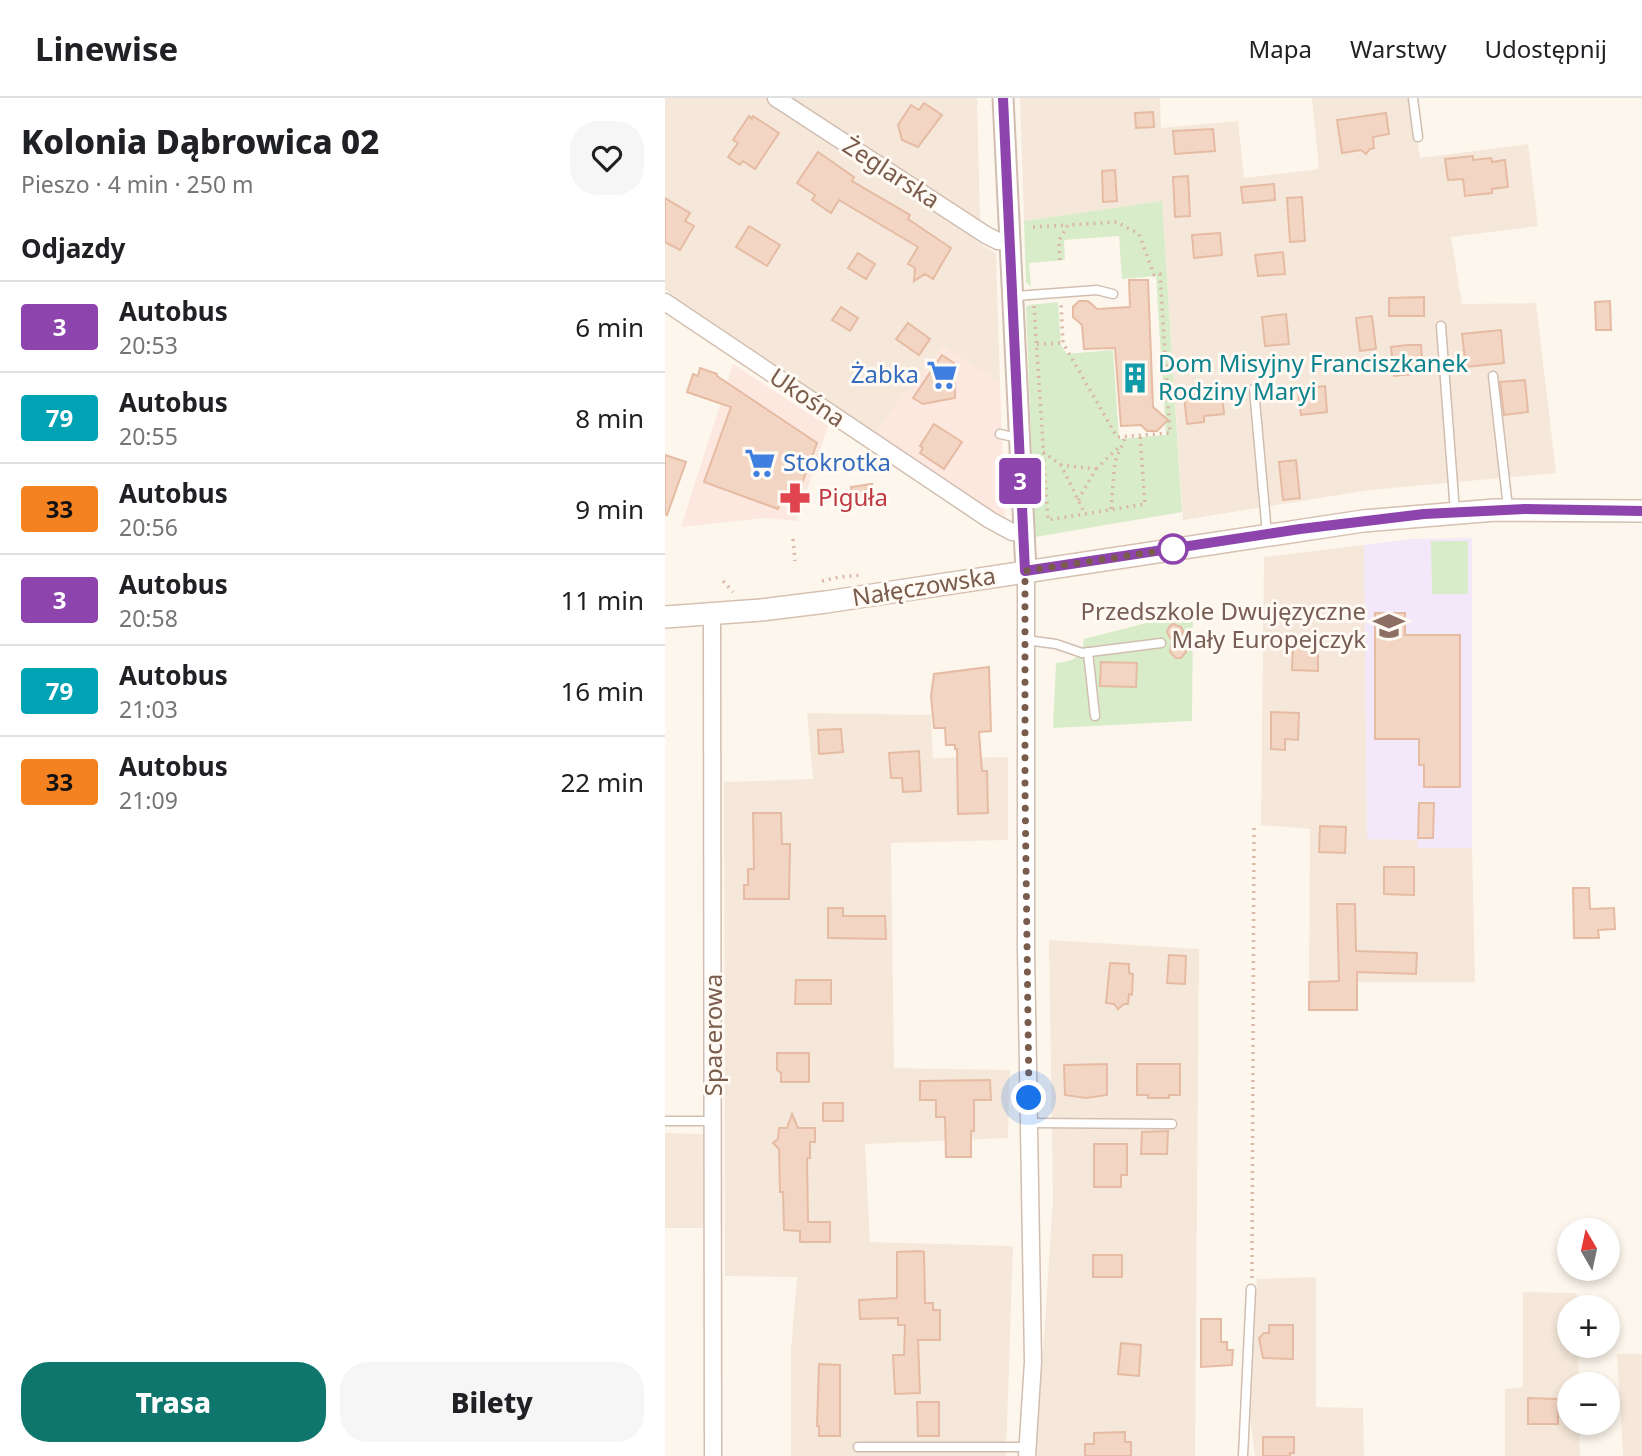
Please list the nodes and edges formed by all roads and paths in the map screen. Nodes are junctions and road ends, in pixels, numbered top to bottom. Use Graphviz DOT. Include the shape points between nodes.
graph roads {
  1 [pos="776,98"];
  2 [pos="1003,98"];
  3 [pos="1413,98"];
  4 [pos="1418,136"];
  5 [pos="1068,225"];
  6 [pos="1033,228"];
  7 [pos="1009,242"];
  8 [pos="1060,260"];
  9 [pos="1113,294"];
  10 [pos="1012,296"];
  11 [pos="1061,299"];
  12 [pos="1034,301"];
  13 [pos="665,302"];
  14 [pos="1441,326"];
  15 [pos="1063,342"];
  16 [pos="1037,344"];
  17 [pos="1493,376"];
  18 [pos="1254,389"];
  19 [pos="1140,435"];
  20 [pos="1126,436"];
  21 [pos="1122,444"];
  22 [pos="1044,452"];
  23 [pos="1061,465"];
  24 [pos="1096,469"];
  25 [pos="1078,499"];
  26 [pos="1508,509"];
  27 [pos="1111,510"];
  28 [pos="1642,511"];
  29 [pos="1455,512"];
  30 [pos="1085,514"];
  31 [pos="1023,534"];
  32 [pos="1266,534"];
  33 [pos="793,538"];
  34 [pos="795,561"];
  35 [pos="1025,571"];
  36 [pos="712,614"];
  37 [pos="665,617"];
  38 [pos="1026,640"];
  39 [pos="1161,643"];
  40 [pos="1088,652"];
  41 [pos="1095,716"];
  42 [pos="1254,828"];
  43 [pos="665,1121"];
  44 [pos="714,1121"];
  45 [pos="1029,1123"];
  46 [pos="1172,1124"];
  47 [pos="1251,1289"];
  48 [pos="858,1447"];
  49 [pos="1028,1451"];
  50 [pos="713,1456"];
  51 [pos="1243,1456"];
  1 -- 7 [label="street, Żeglarska" via="986,235"];
  2 -- 7 [label="street"];
  3 -- 4 [label="lane"];
  5 -- 6 [label="path"];
  5 -- 8 [label="path" via="1059,240"];
  5 -- 19 [label="path" via="1117,222 1139,234 1154,275 1160,274 1171,433"];
  7 -- 10 [label="street"];
  9 -- 10 [label="lane" via="1097,290"];
  10 -- 31 [label="street" via="1009,436"];
  11 -- 15 [label="path"];
  12 -- 16 [label="path"];
  13 -- 31 [label="street, Ukośna" via="990,520"];
  14 -- 29 [label="lane"];
  15 -- 16 [label="path"];
  15 -- 20 [label="path" via="1117,437"];
  16 -- 22 [label="path"];
  17 -- 26 [label="lane"];
  18 -- 32 [label="lane"];
  19 -- 20 [label="path"];
  19 -- 27 [label="path" via="1145,505"];
  20 -- 21 [label="path"];
  21 -- 24 [label="path"];
  21 -- 27 [label="path" via="1115,461"];
  22 -- 23 [label="path"];
  22 -- 30 [label="path" via="1048,520"];
  23 -- 24 [label="path"];
  23 -- 25 [label="path"];
  24 -- 25 [label="path"];
  25 -- 30 [label="path"];
  26 -- 28 [label="main road, Nałęczowska"];
  26 -- 29 [label="main road, Nałęczowska"];
  27 -- 30 [label="path"];
  29 -- 32 [label="main road, Nałęczowska"];
  31 -- 35 [label="street"];
  32 -- 35 [label="main road, Nałęczowska"];
  33 -- 34 [label="path"];
  35 -- 36 [label="main road, Nałęczowska" via="798,606"];
  35 -- 38 [label="street"];
  36 -- 37 [label="main road, Nałęczowska"];
  36 -- 44 [label="street, Spacerowa"];
  38 -- 40 [label="lane"];
  38 -- 45 [label="street"];
  39 -- 40 [label="lane"];
  40 -- 41 [label="lane"];
  42 -- 47 [label="path"];
  43 -- 44 [label="lane"];
  44 -- 50 [label="street, Spacerowa"];
  45 -- 46 [label="lane"];
  45 -- 49 [label="street" via="1033,1362"];
  47 -- 51 [label="lane"];
  48 -- 49 [label="lane"];
}
